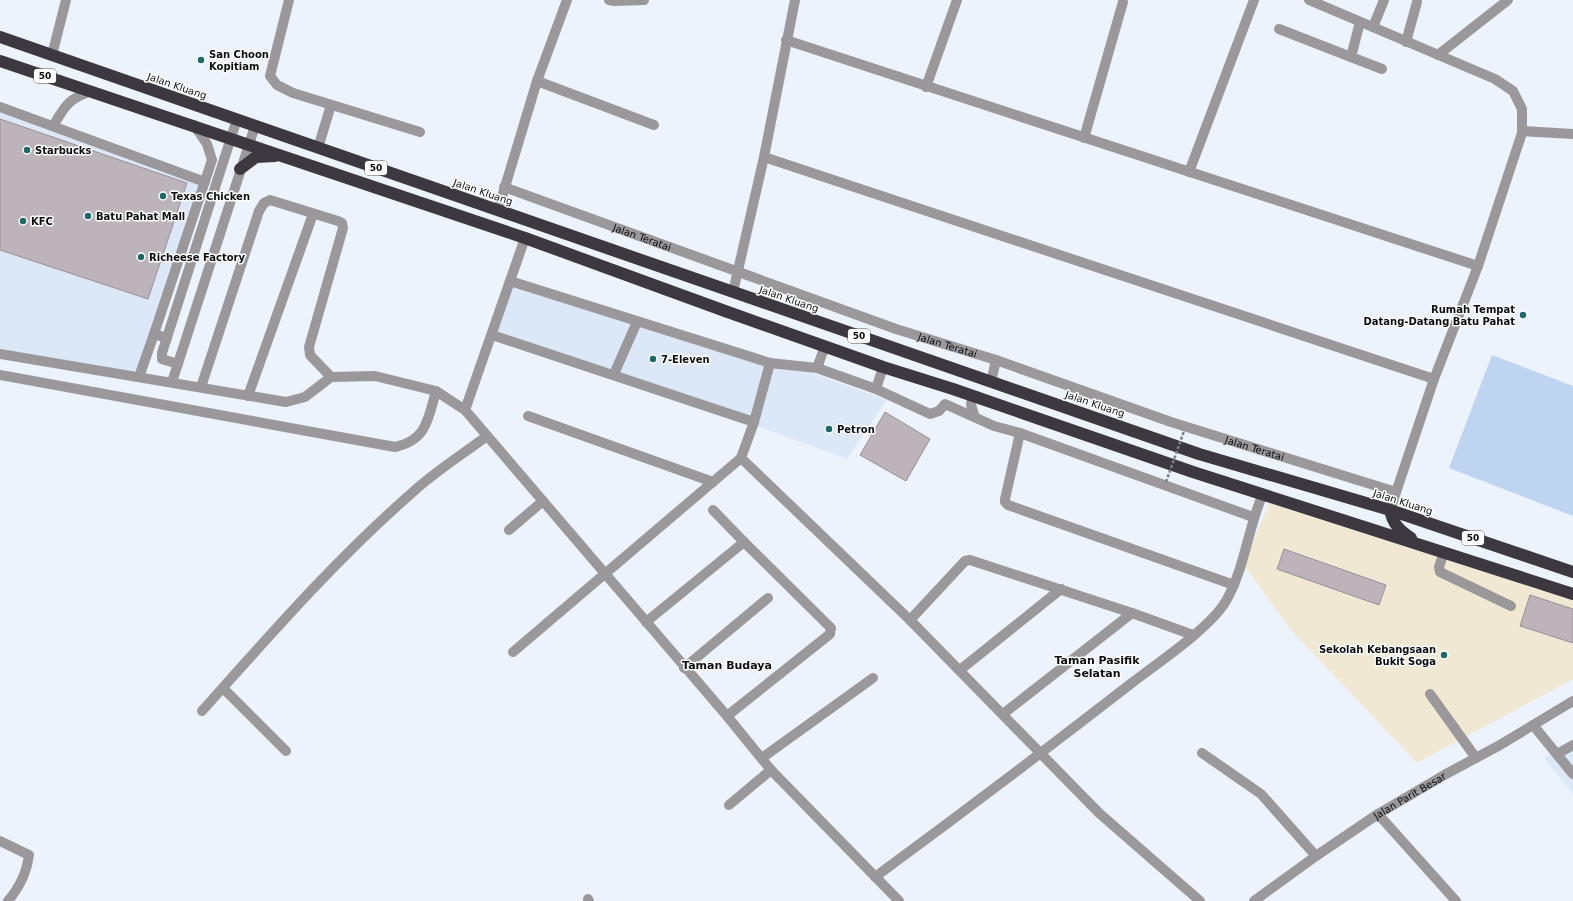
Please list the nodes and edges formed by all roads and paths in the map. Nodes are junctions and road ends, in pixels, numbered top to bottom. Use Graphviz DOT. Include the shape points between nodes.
graph roads {
  1 [pos="66,0"];
  2 [pos="289,0"];
  3 [pos="567,0"];
  4 [pos="609,0"];
  5 [pos="644,0"];
  6 [pos="795,0"];
  7 [pos="957,0"];
  8 [pos="1254,0"];
  9 [pos="1309,0"];
  10 [pos="1384,0"];
  11 [pos="1508,0"];
  12 [pos="1123,2"];
  13 [pos="1417,2"];
  14 [pos="1360,22"];
  15 [pos="1373,27"];
  16 [pos="1279,29"];
  17 [pos="0,37"];
  18 [pos="786,40"];
  19 [pos="1406,42"];
  20 [pos="52,55"];
  21 [pos="1438,55"];
  22 [pos="1351,57"];
  23 [pos="0,61"];
  24 [pos="1382,69"];
  25 [pos="537,81"];
  26 [pos="926,87"];
  27 [pos="91,91"];
  28 [pos="331,105"];
  29 [pos="0,107"];
  30 [pos="237,119"];
  31 [pos="194,125"];
  32 [pos="654,125"];
  33 [pos="53,126"];
  34 [pos="255,126"];
  35 [pos="1522,131"];
  36 [pos="420,132"];
  37 [pos="1573,134"];
  38 [pos="231,138"];
  39 [pos="1084,138"];
  40 [pos="249,144"];
  41 [pos="318,148"];
  42 [pos="764,157"];
  43 [pos="290,158"];
  44 [pos="240,169"];
  45 [pos="1189,172"];
  46 [pos="205,182"];
  47 [pos="504,187"];
  48 [pos="498,210"];
  49 [pos="313,214"];
  50 [pos="525,238"];
  51 [pos="1478,266"];
  52 [pos="739,272"];
  53 [pos="510,281"];
  54 [pos="733,292"];
  55 [pos="637,322"];
  56 [pos="154,334"];
  57 [pos="492,335"];
  58 [pos="166,338"];
  59 [pos="825,346"];
  60 [pos="0,354"];
  61 [pos="770,363"];
  62 [pos="178,364"];
  63 [pos="883,367"];
  64 [pos="817,368"];
  65 [pos="994,369"];
  66 [pos="614,374"];
  67 [pos="0,375"];
  68 [pos="331,376"];
  69 [pos="139,377"];
  70 [pos="1434,379"];
  71 [pos="172,382"];
  72 [pos="201,387"];
  73 [pos="876,389"];
  74 [pos="953,389"];
  75 [pos="436,391"];
  76 [pos="248,396"];
  77 [pos="972,396"];
  78 [pos="945,404"];
  79 [pos="465,410"];
  80 [pos="528,416"];
  81 [pos="975,417"];
  82 [pos="754,422"];
  83 [pos="1184,431"];
  84 [pos="1020,433"];
  85 [pos="487,436"];
  86 [pos="741,458"];
  87 [pos="713,482"];
  88 [pos="1166,482"];
  89 [pos="1396,492"];
  90 [pos="1262,496"];
  91 [pos="543,502"];
  92 [pos="713,510"];
  93 [pos="1390,510"];
  94 [pos="1253,517"];
  95 [pos="509,530"];
  96 [pos="744,542"];
  97 [pos="1422,545"];
  98 [pos="1444,552"];
  99 [pos="1573,572"];
  100 [pos="606,574"];
  101 [pos="1234,585"];
  102 [pos="1061,589"];
  103 [pos="1573,594"];
  104 [pos="768,598"];
  105 [pos="1511,606"];
  106 [pos="1132,613"];
  107 [pos="910,620"];
  108 [pos="646,622"];
  109 [pos="1193,635"];
  110 [pos="513,652"];
  111 [pos="684,668"];
  112 [pos="960,670"];
  113 [pos="873,678"];
  114 [pos="223,688"];
  115 [pos="1430,694"];
  116 [pos="1573,701"];
  117 [pos="202,711"];
  118 [pos="1003,714"];
  119 [pos="727,716"];
  120 [pos="1533,725"];
  121 [pos="1573,745"];
  122 [pos="286,751"];
  123 [pos="1202,753"];
  124 [pos="1040,754"];
  125 [pos="1556,754"];
  126 [pos="762,758"];
  127 [pos="1476,758"];
  128 [pos="771,770"];
  129 [pos="1573,774"];
  130 [pos="729,805"];
  131 [pos="1378,814"];
  132 [pos="0,841"];
  133 [pos="1316,856"];
  134 [pos="875,877"];
  135 [pos="8,901"];
  136 [pos="899,901"];
  137 [pos="1200,901"];
  138 [pos="1254,901"];
  139 [pos="1456,901"];
  1 -- 20 [label="street"];
  2 -- 28 [label="street" via="270,76 277,85 293,93"];
  3 -- 25 [label="street"];
  4 -- 5 [label="street"];
  6 -- 18 [label="street"];
  7 -- 26 [label="street"];
  8 -- 45 [label="street"];
  9 -- 14 [label="street"];
  10 -- 15 [label="street"];
  11 -- 21 [label="street"];
  12 -- 39 [label="street"];
  13 -- 19 [label="street"];
  14 -- 15 [label="street"];
  14 -- 22 [label="street"];
  15 -- 19 [label="street"];
  16 -- 22 [label="street"];
  17 -- 20 [label="highway, Jalan Kluang / 50"];
  18 -- 26 [label="street"];
  18 -- 42 [label="street"];
  19 -- 21 [label="street"];
  20 -- 30 [label="highway, Jalan Kluang / 50"];
  21 -- 35 [label="street" via="1495,79 1513,91 1522,109"];
  22 -- 24 [label="street"];
  23 -- 27 [label="highway, 50"];
  25 -- 32 [label="street"];
  25 -- 47 [label="street"];
  26 -- 39 [label="street"];
  27 -- 31 [label="highway, 50"];
  27 -- 33 [label="street" via="75,96"];
  28 -- 36 [label="street"];
  28 -- 41 [label="street"];
  29 -- 33 [label="street"];
  30 -- 34 [label="highway, Jalan Kluang / 50"];
  30 -- 38 [label="street"];
  31 -- 38 [label="highway, 50"];
  31 -- 46 [label="street" via="207,144 212,160"];
  33 -- 46 [label="street"];
  34 -- 40 [label="street"];
  34 -- 41 [label="highway, Jalan Kluang / 50"];
  35 -- 37 [label="street"];
  35 -- 51 [label="street"];
  38 -- 40 [label="highway, 50"];
  38 -- 58 [label="street"];
  39 -- 45 [label="street"];
  40 -- 43 [label="highway, 50"];
  40 -- 44 [label="street"];
  41 -- 48 [label="highway, Jalan Kluang / 50"];
  42 -- 52 [label="street"];
  42 -- 70 [label="street"];
  43 -- 44 [label="highway" via="268,155 256,157"];
  43 -- 50 [label="highway, 50"];
  44 -- 62 [label="street"];
  45 -- 51 [label="street"];
  46 -- 56 [label="street"];
  47 -- 48 [label="street"];
  47 -- 52 [label="street, Jalan Teratai"];
  48 -- 54 [label="highway, Jalan Kluang / 50"];
  49 -- 68 [label="street" via="338,221 344,228 309,346 310,355"];
  49 -- 72 [label="street" via="270,200 264,203"];
  49 -- 76 [label="street"];
  50 -- 53 [label="street"];
  50 -- 59 [label="highway, 50"];
  51 -- 70 [label="street"];
  52 -- 54 [label="street"];
  52 -- 65 [label="street, Jalan Teratai" via="896,329"];
  53 -- 55 [label="street"];
  53 -- 57 [label="street"];
  54 -- 65 [label="highway, Jalan Kluang / 50"];
  55 -- 61 [label="street"];
  55 -- 66 [label="street"];
  56 -- 58 [label="street"];
  56 -- 69 [label="street"];
  57 -- 66 [label="street"];
  57 -- 79 [label="street"];
  58 -- 62 [label="street" via="161,357"];
  59 -- 63 [label="highway, 50"];
  59 -- 64 [label="street"];
  60 -- 69 [label="street"];
  61 -- 64 [label="street"];
  61 -- 82 [label="street"];
  62 -- 71 [label="street"];
  63 -- 73 [label="street"];
  63 -- 74 [label="highway, 50"];
  64 -- 73 [label="street"];
  65 -- 89 [label="street, Jalan Teratai"];
  65 -- 93 [label="highway, Jalan Kluang / 50" via="1199,454"];
  66 -- 82 [label="street"];
  67 -- 75 [label="street" via="395,447 416,438 425,428"];
  68 -- 75 [label="street" via="375,376"];
  68 -- 76 [label="street" via="305,397 286,402"];
  69 -- 71 [label="street"];
  70 -- 89 [label="street"];
  71 -- 72 [label="street"];
  72 -- 76 [label="street"];
  73 -- 78 [label="street" via="930,414 939,411"];
  74 -- 77 [label="highway, 50"];
  74 -- 78 [label="street"];
  75 -- 79 [label="street"];
  77 -- 81 [label="street" via="971,405"];
  77 -- 90 [label="highway, 50"];
  78 -- 81 [label="street"];
  79 -- 85 [label="street"];
  80 -- 87 [label="street"];
  81 -- 84 [label="street" via="994,426"];
  82 -- 86 [label="street"];
  83 -- 88 [label="path, bridge"];
  84 -- 94 [label="street"];
  84 -- 101 [label="street" via="1005,499 1008,505"];
  85 -- 91 [label="street"];
  85 -- 114 [label="street" via="416,489 375,526 312,589"];
  86 -- 87 [label="street"];
  86 -- 107 [label="street"];
  87 -- 100 [label="street"];
  89 -- 93 [label="street"];
  90 -- 94 [label="street"];
  90 -- 97 [label="highway, 50"];
  91 -- 95 [label="street"];
  91 -- 100 [label="street"];
  92 -- 96 [label="street"];
  93 -- 97 [label="highway" via="1392,520 1398,529"];
  93 -- 99 [label="highway, Jalan Kluang / 50"];
  94 -- 101 [label="street"];
  96 -- 108 [label="street"];
  96 -- 119 [label="street" via="831,628 831,631"];
  97 -- 98 [label="highway, 50"];
  98 -- 103 [label="highway, 50"];
  98 -- 105 [label="street" via="1440,572"];
  100 -- 108 [label="street"];
  100 -- 110 [label="street"];
  101 -- 109 [label="street" via="1217,613"];
  102 -- 106 [label="street"];
  102 -- 107 [label="street" via="976,561 965,560"];
  102 -- 112 [label="street"];
  104 -- 111 [label="street"];
  106 -- 109 [label="street"];
  106 -- 118 [label="street"];
  107 -- 112 [label="street"];
  108 -- 111 [label="street"];
  109 -- 124 [label="street"];
  111 -- 119 [label="street"];
  112 -- 118 [label="street"];
  113 -- 126 [label="street"];
  114 -- 117 [label="street"];
  114 -- 122 [label="street"];
  115 -- 127 [label="street"];
  116 -- 120 [label="street, Jalan Parit Besar"];
  118 -- 124 [label="street"];
  119 -- 126 [label="street"];
  120 -- 125 [label="street"];
  120 -- 127 [label="street, Jalan Parit Besar"];
  121 -- 125 [label="street"];
  123 -- 133 [label="street" via="1261,794"];
  124 -- 134 [label="street"];
  124 -- 137 [label="street" via="1099,814"];
  125 -- 129 [label="street"];
  126 -- 128 [label="street"];
  127 -- 131 [label="street, Jalan Parit Besar"];
  128 -- 130 [label="street"];
  128 -- 134 [label="street"];
  131 -- 133 [label="street, Jalan Parit Besar"];
  131 -- 139 [label="street"];
  132 -- 135 [label="street" via="29,855 28,866 16,892"];
  133 -- 138 [label="street, Jalan Parit Besar"];
  134 -- 136 [label="street"];
}
